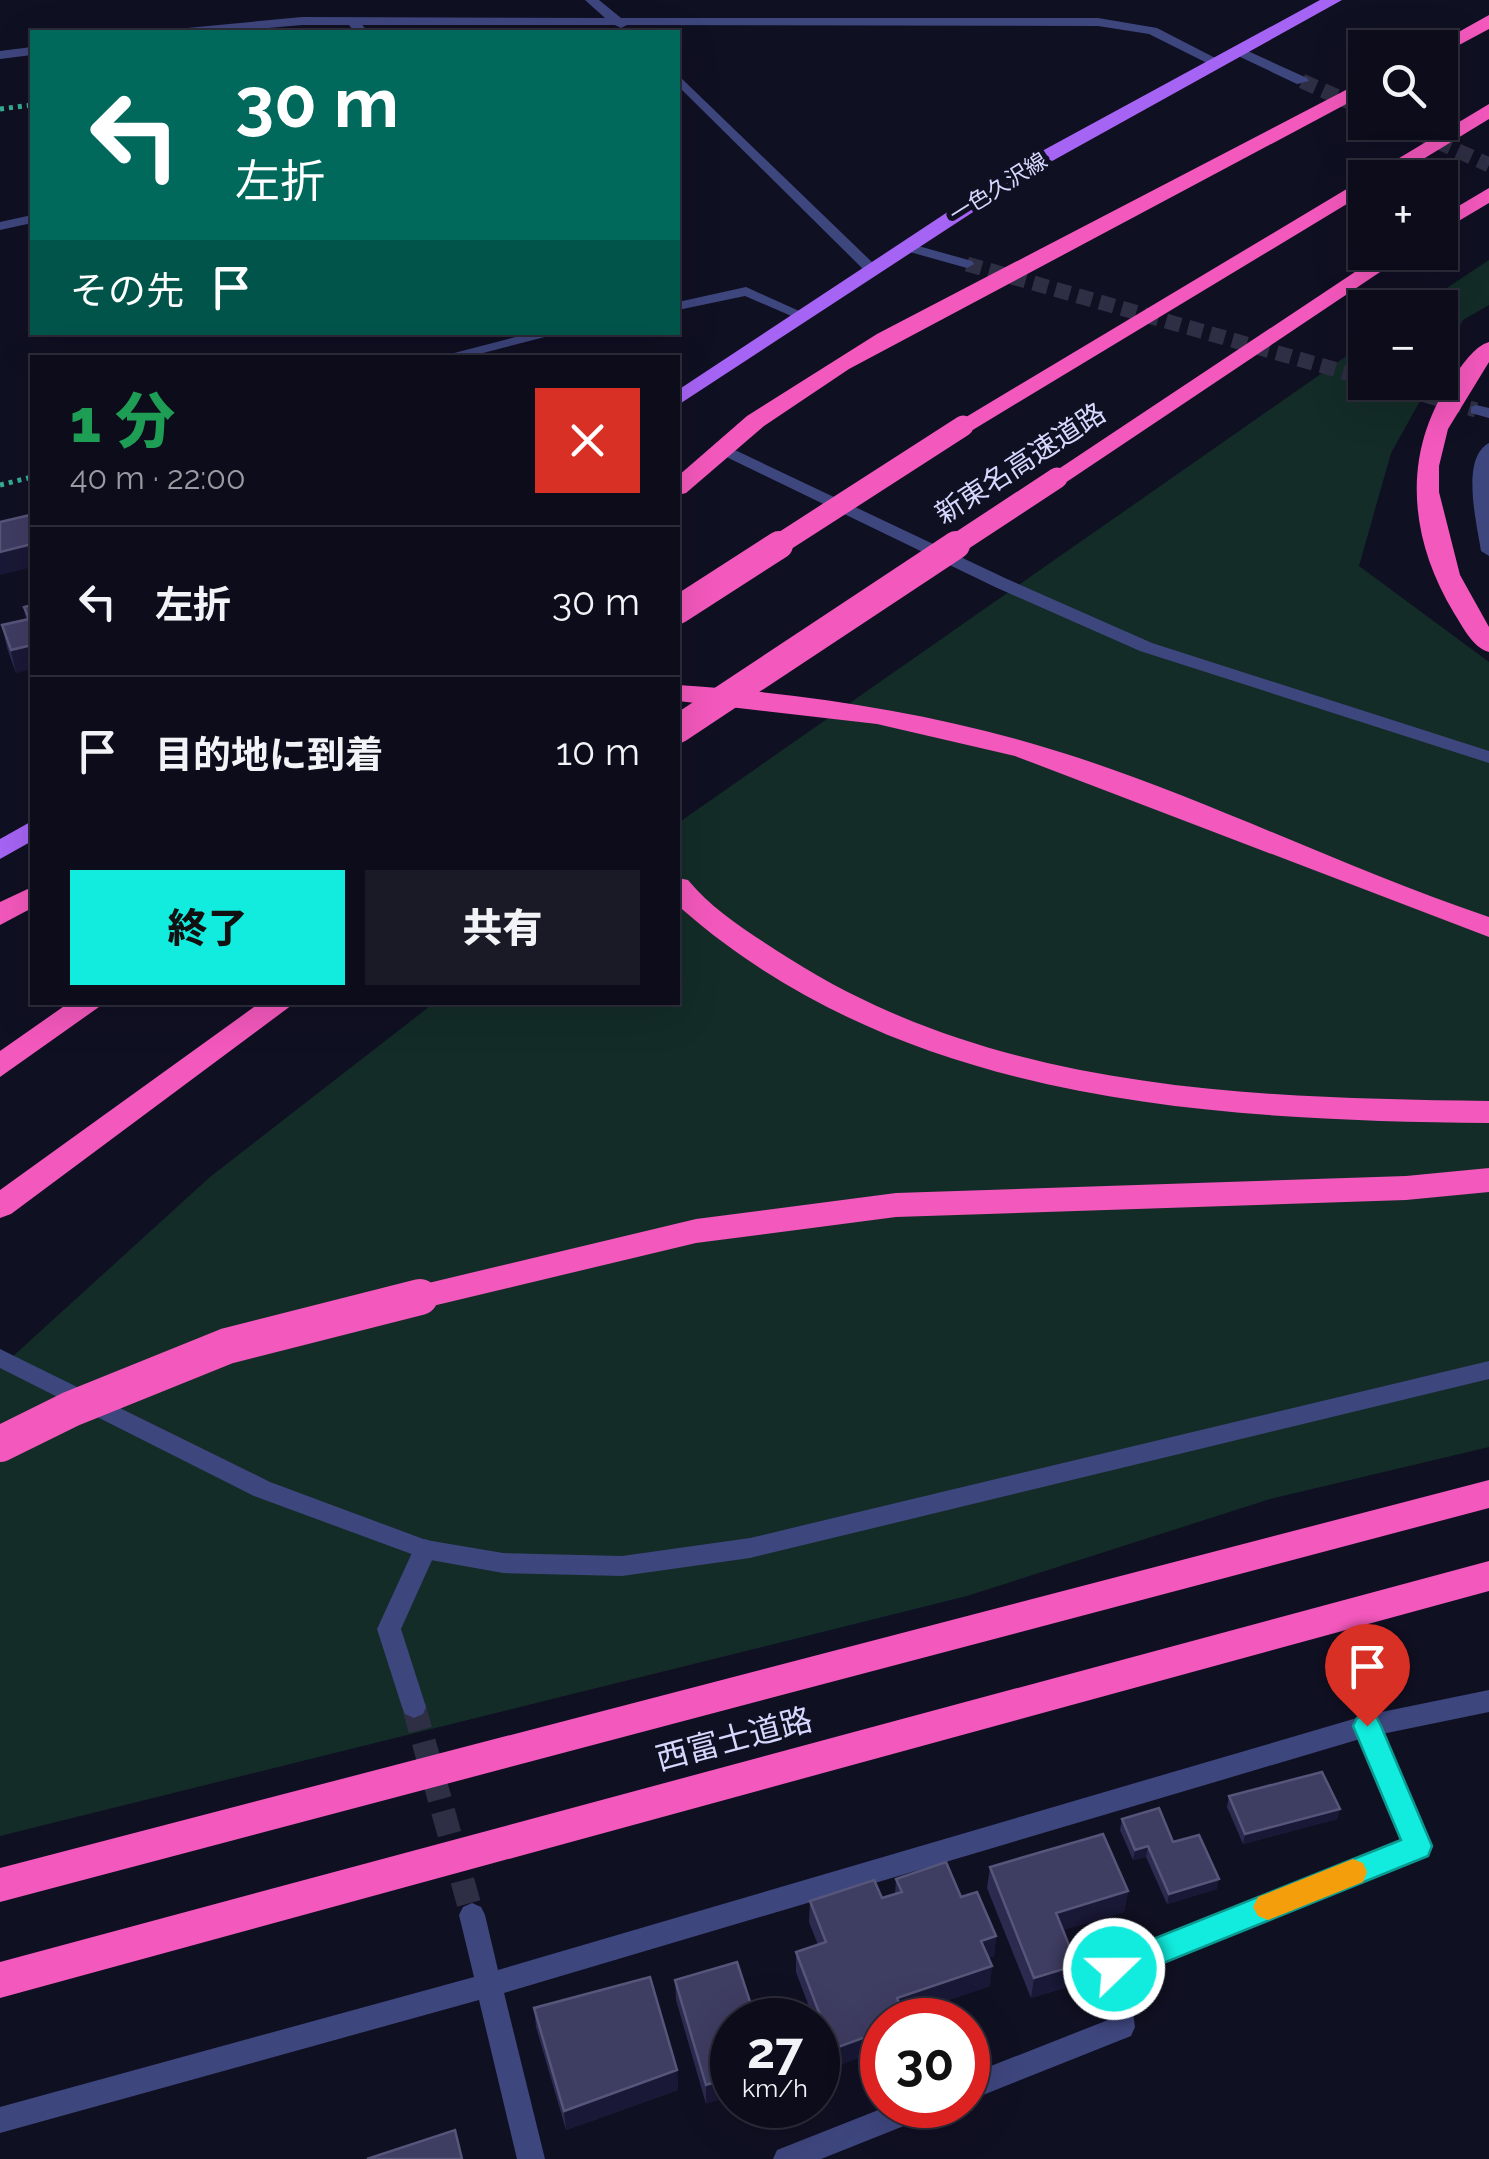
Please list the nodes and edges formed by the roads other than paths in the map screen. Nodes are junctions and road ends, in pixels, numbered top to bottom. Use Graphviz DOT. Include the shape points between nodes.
graph roads {
  1 [pos="591,0"];
  2 [pos="1333,0"];
  3 [pos="1489,21"];
  4 [pos="358,28"];
  5 [pos="626,28"];
  6 [pos="208,30"];
  7 [pos="1458,38"];
  8 [pos="30,51"];
  9 [pos="1239,51"];
  10 [pos="0,55"];
  11 [pos="1216,62"];
  12 [pos="680,81"];
  13 [pos="1302,81"];
  14 [pos="1348,95"];
  15 [pos="1489,110"];
  16 [pos="1406,160"];
  17 [pos="1348,194"];
  18 [pos="1489,194"];
  19 [pos="1458,214"];
  20 [pos="30,219"];
  21 [pos="0,226"];
  22 [pos="904,246"];
  23 [pos="968,264"];
  24 [pos="870,268"];
  25 [pos="1373,270"];
  26 [pos="680,306"];
  27 [pos="801,315"];
  28 [pos="543,335"];
  29 [pos="1489,349"];
  30 [pos="455,355"];
  31 [pos="680,398"];
  32 [pos="720,448"];
  33 [pos="1489,448"];
  34 [pos="680,486"];
  35 [pos="1489,551"];
  36 [pos="680,609"];
  37 [pos="1489,644"];
  38 [pos="680,693"];
  39 [pos="680,728"];
  40 [pos="1489,756"];
  41 [pos="30,830"];
  42 [pos="0,850"];
  43 [pos="680,889"];
  44 [pos="30,897"];
  45 [pos="0,915"];
  46 [pos="1489,927"];
  47 [pos="88,1005"];
  48 [pos="278,1005"];
  49 [pos="0,1066"];
  50 [pos="1489,1112"];
  51 [pos="1489,1180"];
  52 [pos="0,1206"];
  53 [pos="0,1358"];
  54 [pos="1489,1370"];
  55 [pos="0,1444"];
  56 [pos="1489,1494"];
  57 [pos="425,1549"];
  58 [pos="1489,1576"];
  59 [pos="1489,1701"];
  60 [pos="414,1707"];
  61 [pos="1367,1726"];
  62 [pos="0,1884"];
  63 [pos="472,1915"];
  64 [pos="0,1980"];
  65 [pos="490,1985"];
  66 [pos="990,2079"];
  67 [pos="0,2120"];
  68 [pos="866,2128"];
  69 [pos="532,2159"];
  70 [pos="787,2159"];
  1 -- 5 [label="street"];
  2 -- 9 [label="main road, 一色久沢線"];
  3 -- 7 [label="highway"];
  4 -- 5 [label="street"];
  4 -- 6 [label="street" via="302,21"];
  5 -- 11 [label="street" via="1119,24 1152,30"];
  8 -- 10 [label="street"];
  9 -- 11 [label="main road, 一色久沢線"];
  9 -- 13 [label="street"];
  11 -- 22 [label="main road, 一色久沢線" via="1038,161"];
  12 -- 24 [label="street"];
  14 -- 32 [label="highway" via="923,318 792,394"];
  15 -- 16 [label="highway"];
  17 -- 36 [label="highway, 新東名高速道路, bridge" via="962,426"];
  18 -- 19 [label="highway"];
  20 -- 21 [label="street"];
  22 -- 23 [label="street"];
  22 -- 24 [label="main road, 一色久沢線"];
  24 -- 27 [label="main road, 一色久沢線"];
  25 -- 39 [label="highway, 新東名高速道路, bridge"];
  26 -- 27 [label="street" via="746,291"];
  27 -- 31 [label="main road, 一色久沢線"];
  28 -- 30 [label="street"];
  29 -- 37 [label="highway" via="1470,368 1431,442 1428,517 1450,582"];
  32 -- 34 [label="highway"];
  32 -- 40 [label="street" via="1146,647"];
  33 -- 35 [label="street" via="1479,474"];
  38 -- 46 [label="highway" via="899,720 1071,765"];
  41 -- 42 [label="main road"];
  43 -- 50 [label="highway" via="779,968 876,1018 995,1063 1134,1092 1318,1111"];
  44 -- 45 [label="highway"];
  47 -- 49 [label="highway"];
  48 -- 52 [label="highway"];
  51 -- 55 [label="highway, bridge" via="896,1205 696,1230 227,1346"];
  53 -- 57 [label="street" via="262,1490"];
  54 -- 57 [label="street" via="750,1548 622,1566 504,1562"];
  56 -- 62 [label="highway, 西富士道路"];
  57 -- 60 [label="street" via="389,1629"];
  58 -- 64 [label="highway, 西富士道路"];
  59 -- 61 [label="street"];
  61 -- 65 [label="street"];
  61 -- 66 [label="street" via="1418,1846 1114,1969 1122,2027"];
  63 -- 65 [label="street"];
  65 -- 67 [label="street"];
  65 -- 69 [label="street"];
  68 -- 70 [label="street"];
}
